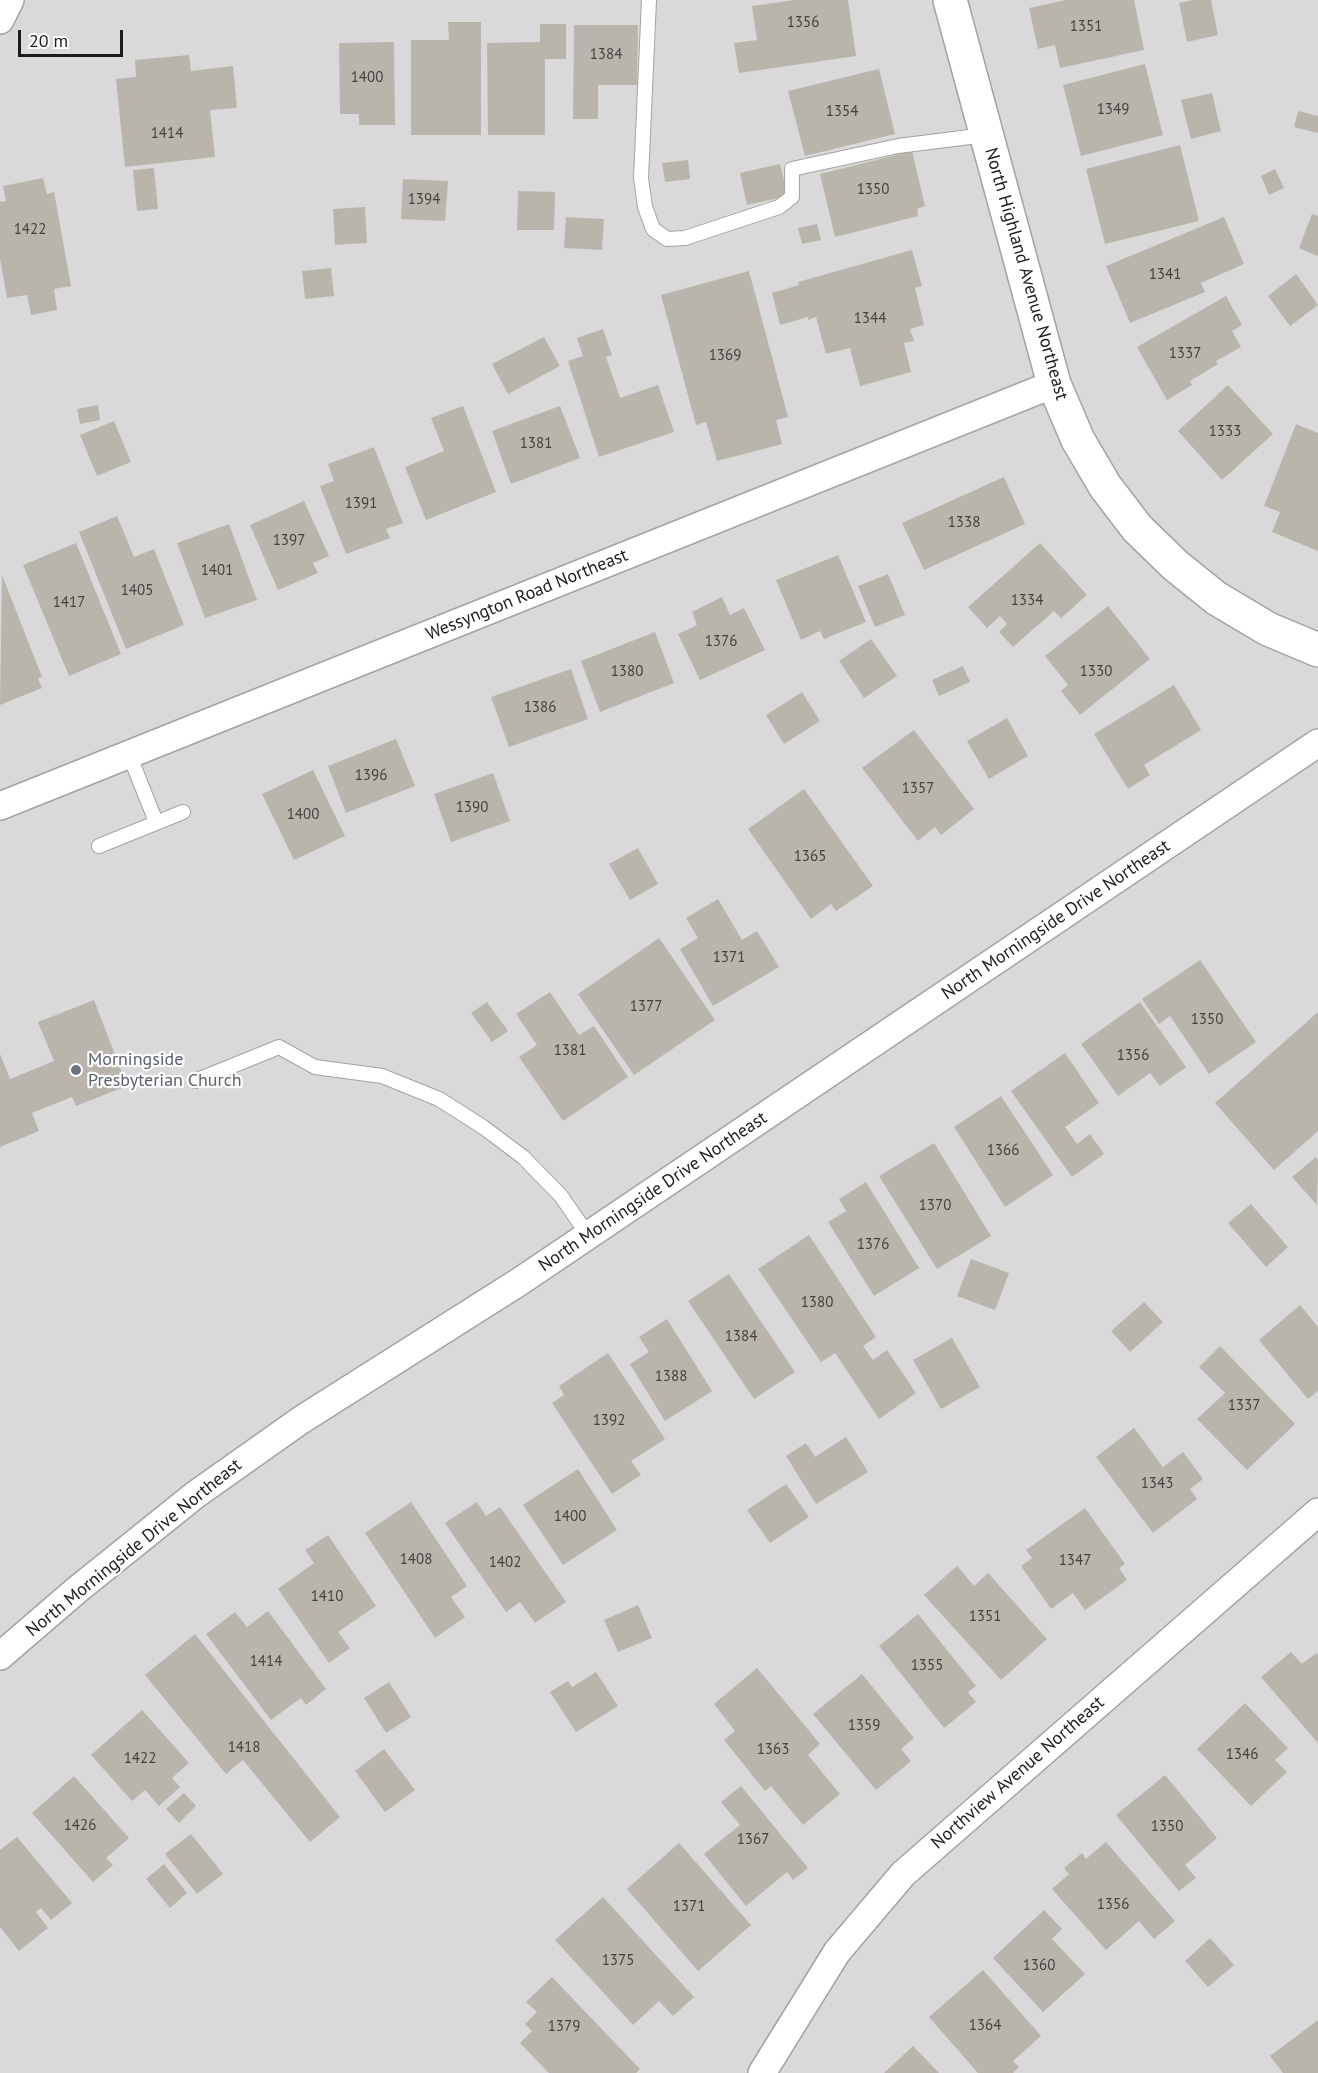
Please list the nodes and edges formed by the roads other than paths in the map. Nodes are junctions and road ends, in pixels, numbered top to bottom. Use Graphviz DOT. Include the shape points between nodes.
graph roads {
  1 [pos="10,0"];
  2 [pos="650,0"];
  3 [pos="950,0"];
  4 [pos="0,20"];
  5 [pos="986,135"];
  6 [pos="1054,384"];
  7 [pos="1318,651"];
  8 [pos="1318,743"];
  9 [pos="129,754"];
  10 [pos="0,806"];
  11 [pos="183,812"];
  12 [pos="156,822"];
  13 [pos="99,846"];
  14 [pos="195,1081"];
  15 [pos="588,1235"];
  16 [pos="1318,1512"];
  17 [pos="0,1656"];
  18 [pos="762,2073"];
  1 -- 4 [label="street"];
  2 -- 5 [label="lane" via="641,178 653,229 667,239 685,238 779,207 792,197 792,169 898,146"];
  3 -- 5 [label="street, North Highland Avenue Northeast"];
  5 -- 6 [label="street, North Highland Avenue Northeast"];
  6 -- 7 [label="street, North Highland Avenue Northeast" via="1078,440 1105,486 1137,528 1216,598 1268,629"];
  6 -- 9 [label="street, Wessyngton Road Northeast"];
  8 -- 15 [label="street, North Morningside Drive Northeast"];
  9 -- 10 [label="street, Wessyngton Road Northeast"];
  9 -- 12 [label="lane"];
  11 -- 12 [label="lane"];
  12 -- 13 [label="lane"];
  14 -- 15 [label="lane" via="279,1047 315,1067 382,1076 439,1099 523,1157 561,1196"];
  15 -- 17 [label="street, North Morningside Drive Northeast" via="301,1420 195,1495"];
  16 -- 18 [label="street, Northview Avenue Northeast" via="903,1874 837,1952"];
}
